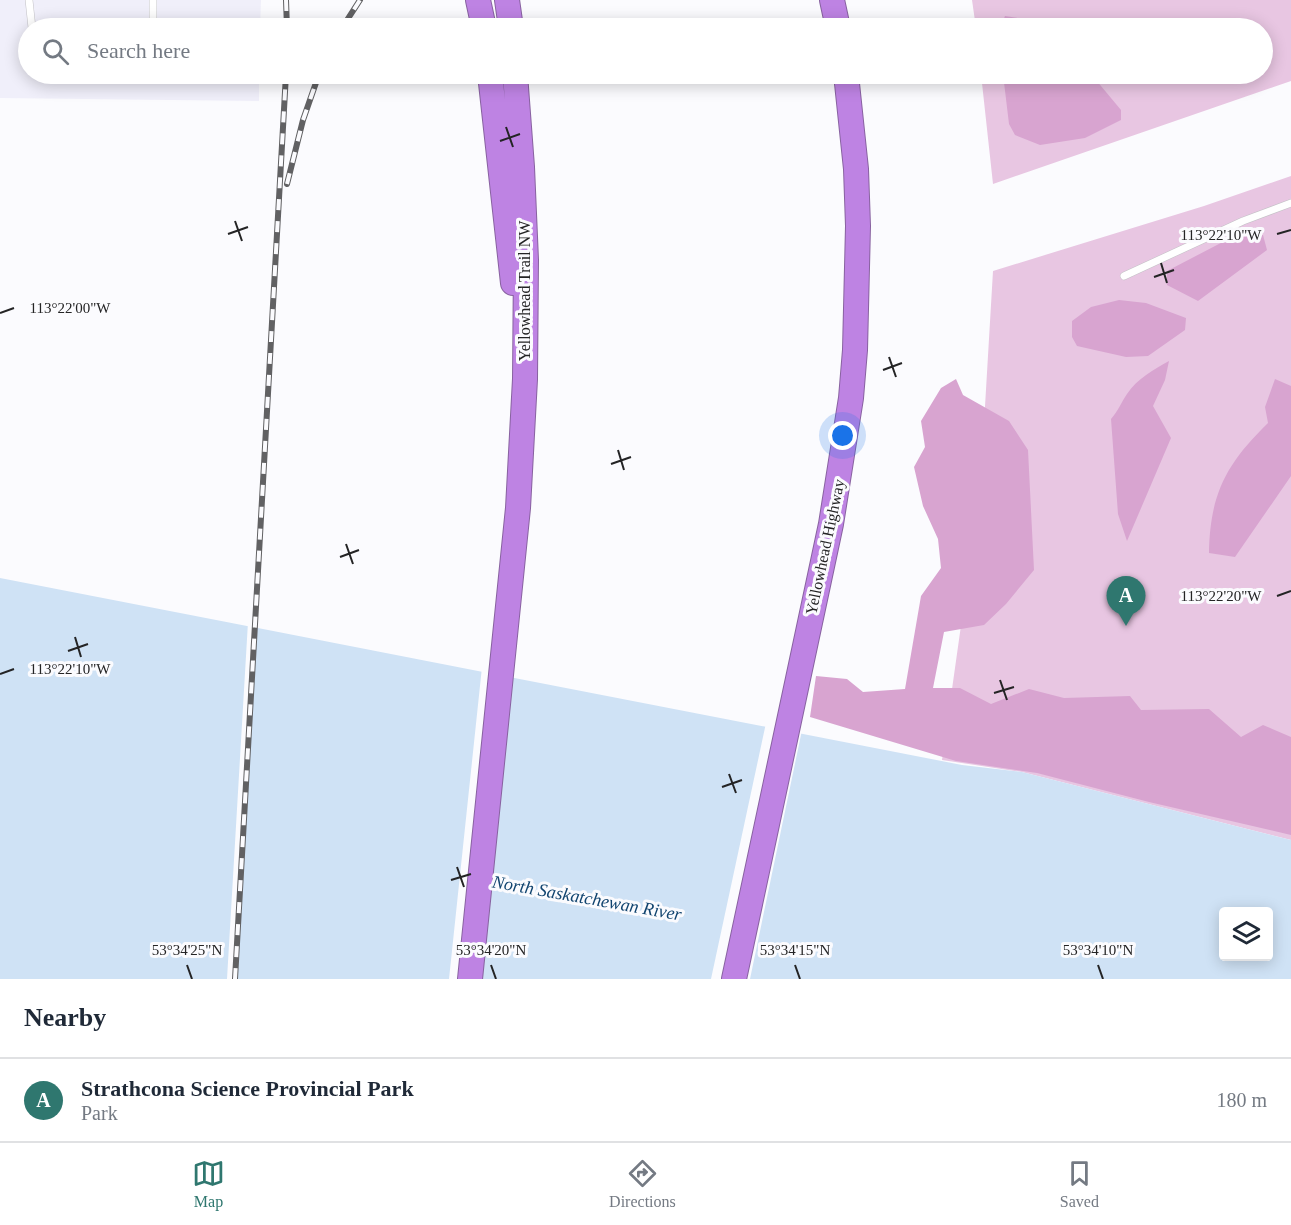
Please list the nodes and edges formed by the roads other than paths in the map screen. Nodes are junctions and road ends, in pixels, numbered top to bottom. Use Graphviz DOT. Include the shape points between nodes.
graph roads {
  1 [pos="29,0"];
  2 [pos="153,0"];
  3 [pos="478,0"];
  4 [pos="507,0"];
  5 [pos="832,0"];
  6 [pos="31,18"];
  7 [pos="153,18"];
  8 [pos="482,18"];
  9 [pos="510,18"];
  10 [pos="836,18"];
  11 [pos="491,84"];
  12 [pos="516,84"];
  13 [pos="847,84"];
  14 [pos="1291,203"];
  15 [pos="1124,276"];
  16 [pos="525,379"];
  17 [pos="470,979"];
  18 [pos="734,979"];
  1 -- 6 [label="lane"];
  2 -- 7 [label="lane"];
  3 -- 8 [label="highway"];
  4 -- 9 [label="highway"];
  5 -- 10 [label="highway"];
  11 -- 16 [label="highway"];
  12 -- 16 [label="highway, Yellowhead Trail NW" via="526,260"];
  13 -- 18 [label="highway, Yellowhead Highway" via="858,226 855,350 846,434 831,524"];
  14 -- 15 [label="lane"];
  16 -- 17 [label="highway, Yellowhead Trail NW" via="518,508"];
}
